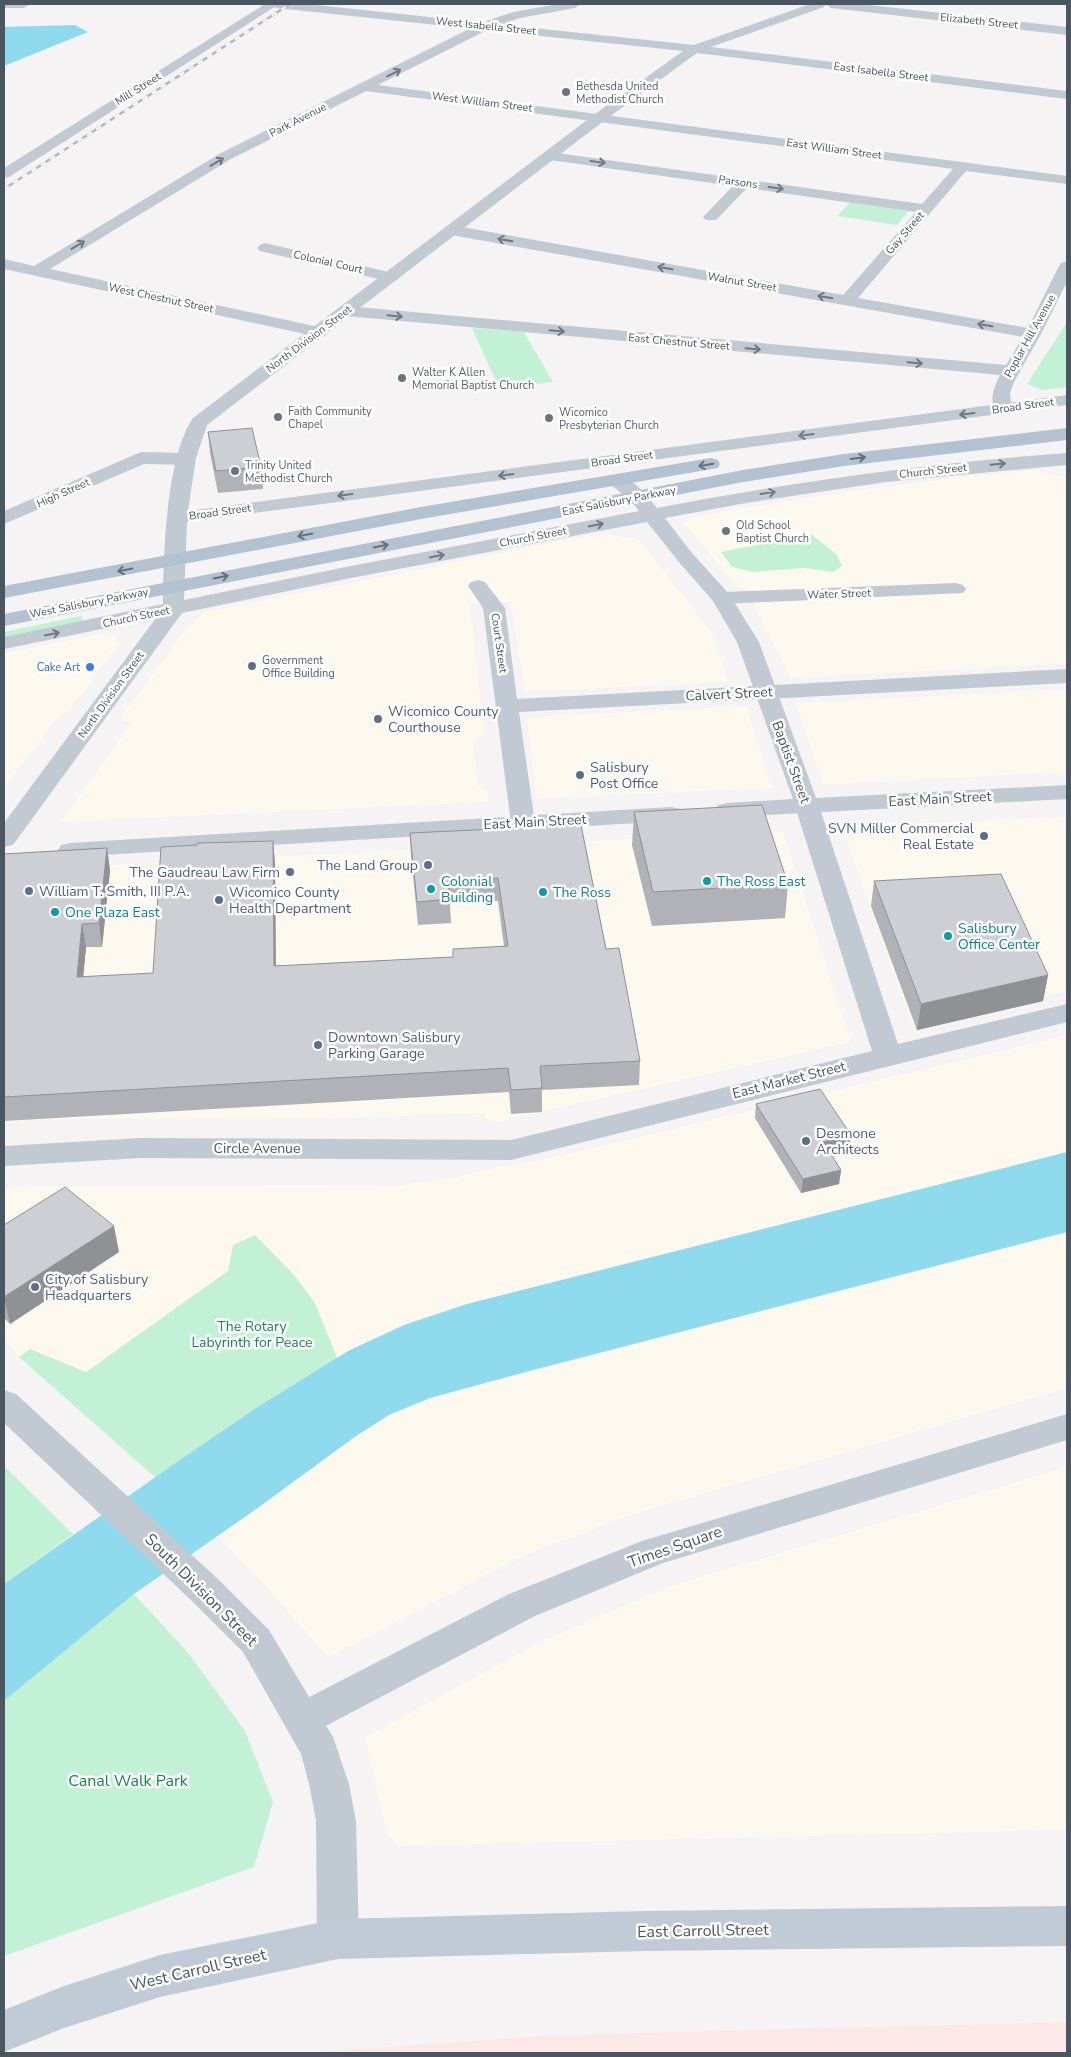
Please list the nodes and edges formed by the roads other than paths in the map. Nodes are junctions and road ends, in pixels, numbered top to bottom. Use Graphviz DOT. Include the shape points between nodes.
graph roads {
  1 [pos="4,4"];
  2 [pos="24,4"];
  3 [pos="275,4"];
  4 [pos="575,4"];
  5 [pos="820,4"];
  6 [pos="831,4"];
  7 [pos="485,26"];
  8 [pos="1067,31"];
  9 [pos="695,49"];
  10 [pos="365,87"];
  11 [pos="1067,95"];
  12 [pos="600,117"];
  13 [pos="550,156"];
  14 [pos="963,166"];
  15 [pos="4,174"];
  16 [pos="1067,180"];
  17 [pos="744,183"];
  18 [pos="927,209"];
  19 [pos="711,217"];
  20 [pos="451,230"];
  21 [pos="265,248"];
  22 [pos="4,264"];
  23 [pos="1067,266"];
  24 [pos="36,271"];
  25 [pos="391,276"];
  26 [pos="847,301"];
  27 [pos="346,311"];
  28 [pos="318,332"];
  29 [pos="1033,334"];
  30 [pos="1011,371"];
  31 [pos="1067,400"];
  32 [pos="1002,409"];
  33 [pos="1067,423"];
  34 [pos="1067,434"];
  35 [pos="668,453"];
  36 [pos="186,459"];
  37 [pos="1067,459"];
  38 [pos="615,480"];
  39 [pos="638,497"];
  40 [pos="421,513"];
  41 [pos="651,515"];
  42 [pos="4,518"];
  43 [pos="176,518"];
  44 [pos="173,561"];
  45 [pos="174,586"];
  46 [pos="478,586"];
  47 [pos="956,589"];
  48 [pos="4,592"];
  49 [pos="722,598"];
  50 [pos="174,608"];
  51 [pos="4,620"];
  52 [pos="4,643"];
  53 [pos="1067,676"];
  54 [pos="765,692"];
  55 [pos="508,706"];
  56 [pos="1067,792"];
  57 [pos="807,806"];
  58 [pos="523,823"];
  59 [pos="10,849"];
  60 [pos="48,852"];
  61 [pos="1067,1013"];
  62 [pos="888,1056"];
  63 [pos="511,1150"];
  64 [pos="4,1156"];
  65 [pos="4,1403"];
  66 [pos="1067,1427"];
  67 [pos="303,1719"];
  68 [pos="1067,1926"];
  69 [pos="338,1939"];
  70 [pos="4,2030"];
  1 -- 2 [label="street"];
  3 -- 7 [label="street, West Isabella Street"];
  3 -- 15 [label="street, Mill Street"];
  4 -- 7 [label="street, Park Avenue" via="512,10"];
  5 -- 9 [label="street, North Division Street"];
  6 -- 8 [label="street, Elizabeth Street"];
  7 -- 9 [label="street, West Isabella Street"];
  10 -- 7 [label="street, Park Avenue, one-way"];
  9 -- 11 [label="street, East Isabella Street"];
  9 -- 12 [label="street, North Division Street"];
  10 -- 12 [label="street, West William Street"];
  24 -- 10 [label="street, Park Avenue, one-way" via="226,156"];
  12 -- 13 [label="street, North Division Street"];
  12 -- 14 [label="street, East William Street"];
  13 -- 17 [label="street, Parsons, one-way"];
  13 -- 20 [label="street, North Division Street"];
  14 -- 16 [label="street, East William Street"];
  14 -- 18 [label="street, Gay Street"];
  17 -- 18 [label="street, Parsons, one-way"];
  17 -- 19 [label="street"];
  18 -- 26 [label="street, Gay Street"];
  20 -- 25 [label="street, North Division Street"];
  26 -- 20 [label="street, Walnut Street, one-way"];
  21 -- 25 [label="street, Colonial Court"];
  22 -- 24 [label="street, West Chestnut Street"];
  23 -- 29 [label="street, Poplar Hill Avenue"];
  24 -- 28 [label="street, West Chestnut Street"];
  25 -- 27 [label="street, North Division Street"];
  29 -- 26 [label="street, Walnut Street, one-way"];
  27 -- 28 [label="street, North Division Street"];
  27 -- 30 [label="street, East Chestnut Street, one-way"];
  28 -- 36 [label="street, North Division Street" via="199,422"];
  29 -- 30 [label="street, Poplar Hill Avenue"];
  30 -- 32 [label="street, Poplar Hill Avenue" via="1002,393"];
  31 -- 32 [label="street, Broad Street"];
  32 -- 35 [label="street, Broad Street, one-way"];
  33 -- 38 [label="main road, East Salisbury Parkway, one-way" via="834,446"];
  39 -- 34 [label="main road, East Salisbury Parkway, one-way" via="844,460"];
  35 -- 40 [label="main road" via="628,460"];
  35 -- 43 [label="street, Broad Street, one-way"];
  36 -- 42 [label="street, High Street" via="141,458"];
  36 -- 43 [label="street, North Division Street"];
  41 -- 37 [label="street, Church Street, one-way" via="886,476"];
  38 -- 39 [label="street, Baptist Street"];
  38 -- 40 [label="main road, East Salisbury Parkway"];
  39 -- 41 [label="street, Baptist Street"];
  45 -- 39 [label="main road, East Salisbury Parkway, one-way"];
  40 -- 44 [label="main road, East Salisbury Parkway, one-way"];
  41 -- 49 [label="street, Baptist Street"];
  50 -- 41 [label="street, Church Street, one-way"];
  43 -- 44 [label="street, North Division Street"];
  44 -- 45 [label="street, North Division Street"];
  44 -- 48 [label="main road, West Salisbury Parkway, one-way"];
  45 -- 50 [label="street, North Division Street"];
  45 -- 51 [label="main road, West Salisbury Parkway"];
  46 -- 55 [label="street, Court Street" via="494,608"];
  47 -- 49 [label="street, Water Street"];
  49 -- 54 [label="street, Baptist Street" via="748,642"];
  52 -- 50 [label="street, Church Street, one-way"];
  50 -- 59 [label="street, North Division Street"];
  53 -- 54 [label="street, Calvert Street"];
  54 -- 55 [label="street, Calvert Street"];
  54 -- 57 [label="street, Baptist Street"];
  55 -- 58 [label="street"];
  56 -- 57 [label="street, East Main Street"];
  57 -- 58 [label="street, East Main Street"];
  57 -- 62 [label="street, Baptist Street"];
  58 -- 60 [label="street, East Main Street"];
  61 -- 62 [label="street, East Market Street"];
  62 -- 63 [label="street, East Market Street"];
  63 -- 64 [label="street, Circle Avenue" via="141,1148"];
  65 -- 67 [label="street, South Division Street" via="256,1641"];
  66 -- 67 [label="street, Times Square" via="655,1551 522,1605"];
  67 -- 69 [label="street, South Division Street" via="319,1748 336,1821"];
  68 -- 69 [label="main road, East Carroll Street" via="646,1931"];
  69 -- 70 [label="main road, West Carroll Street" via="160,1976"];
}
